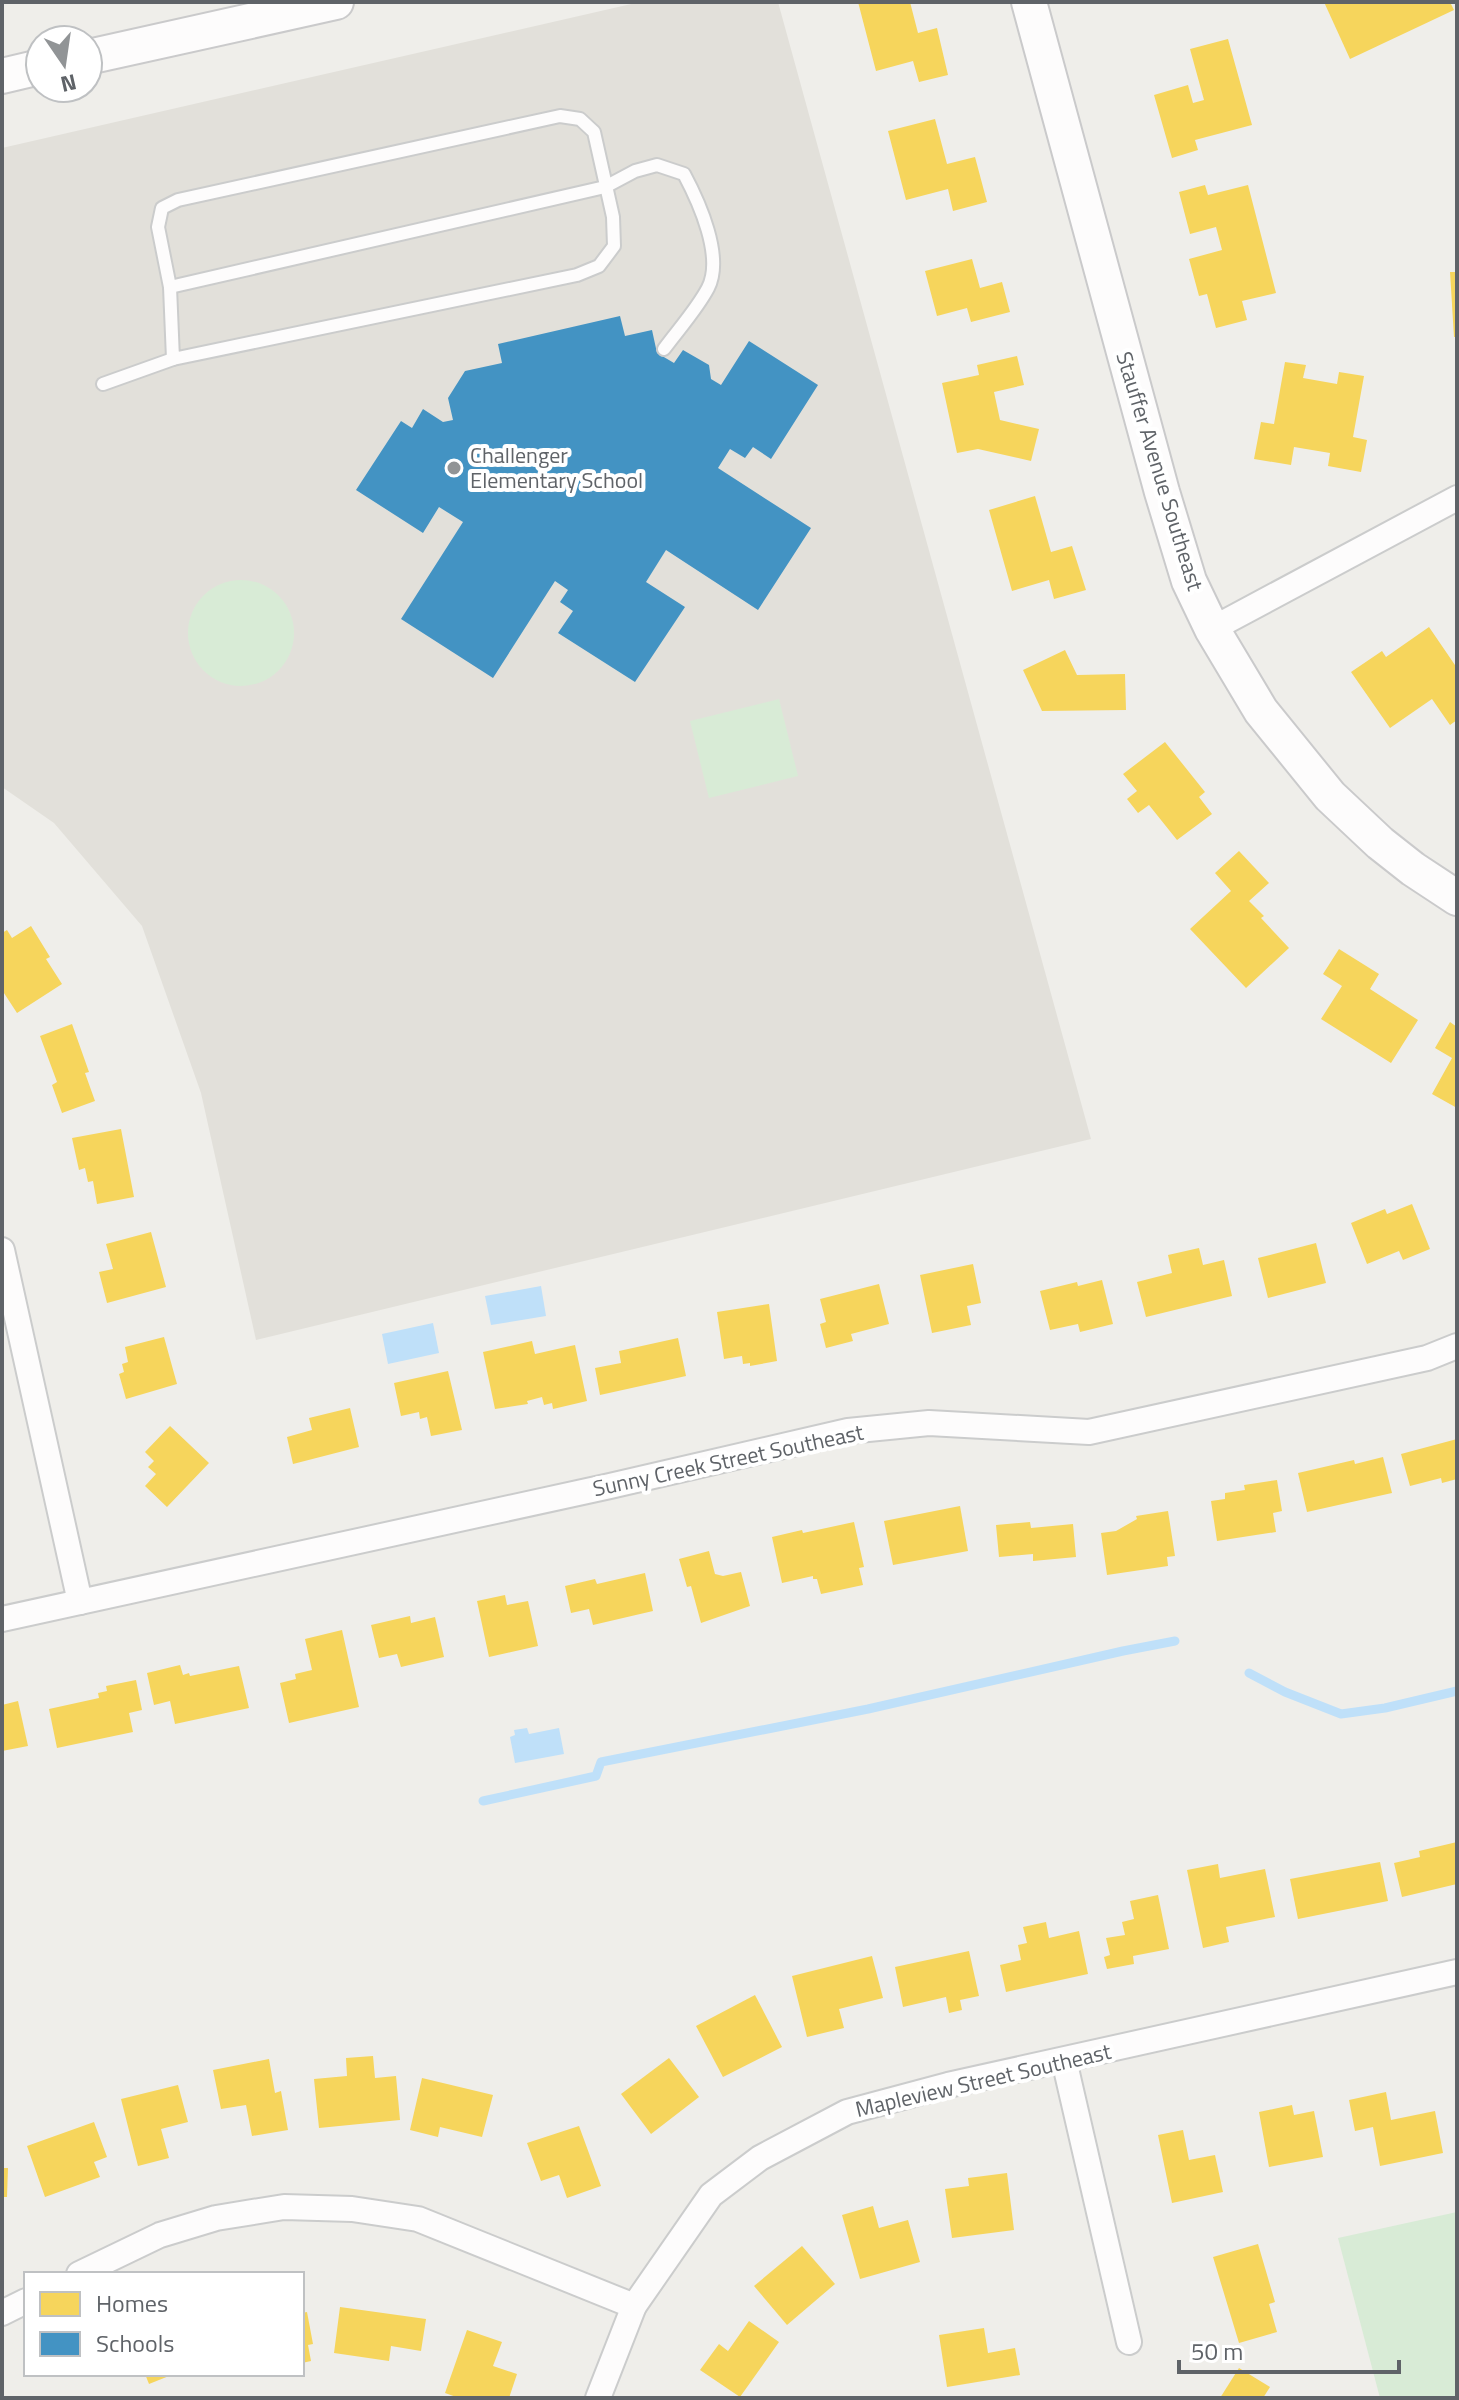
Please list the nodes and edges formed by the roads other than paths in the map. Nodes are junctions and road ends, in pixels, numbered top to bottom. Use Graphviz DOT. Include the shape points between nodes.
graph roads {
  1 [pos="336,2"];
  2 [pos="1029,2"];
  3 [pos="104,53"];
  4 [pos="24,71"];
  5 [pos="2,76"];
  6 [pos="605,187"];
  7 [pos="170,287"];
  8 [pos="664,349"];
  9 [pos="173,359"];
  10 [pos="103,384"];
  11 [pos="1457,498"];
  12 [pos="1212,629"];
  13 [pos="1457,898"];
  14 [pos="2,1250"];
  15 [pos="1457,1346"];
  16 [pos="80,1602"];
  17 [pos="2,1619"];
  18 [pos="1457,1972"];
  19 [pos="1064,2060"];
  20 [pos="83,2272"];
  21 [pos="24,2302"];
  22 [pos="634,2306"];
  23 [pos="2,2313"];
  24 [pos="1129,2342"];
  25 [pos="598,2398"];
  1 -- 3 [label="street"];
  2 -- 12 [label="street, Stauffer Avenue Southeast" via="1162,492 1189,581"];
  4 -- 5 [label="street"];
  6 -- 7 [label="lane"];
  6 -- 7 [label="lane" via="594,132 580,119 560,116 178,200 162,208 158,227"];
  6 -- 8 [label="lane" via="657,165 684,174 699,201 714,255 710,286"];
  6 -- 9 [label="lane" via="614,246 599,266"];
  7 -- 9 [label="lane"];
  9 -- 10 [label="lane"];
  11 -- 12 [label="street"];
  12 -- 13 [label="street, Stauffer Avenue Southeast" via="1261,711 1330,796 1380,843"];
  14 -- 16 [label="street"];
  15 -- 16 [label="street, Sunny Creek Street Southeast" via="1427,1358 1089,1432 929,1423 848,1431"];
  16 -- 17 [label="street, Sunny Creek Street Southeast"];
  18 -- 19 [label="street, Mapleview Street Southeast"];
  19 -- 22 [label="street, Mapleview Street Southeast" via="847,2112 760,2158 711,2195"];
  19 -- 24 [label="street"];
  20 -- 22 [label="street" via="160,2235 216,2218 284,2207 352,2209 418,2219"];
  21 -- 23 [label="street"];
  22 -- 25 [label="street, Mapleview Street Southeast"];
}
